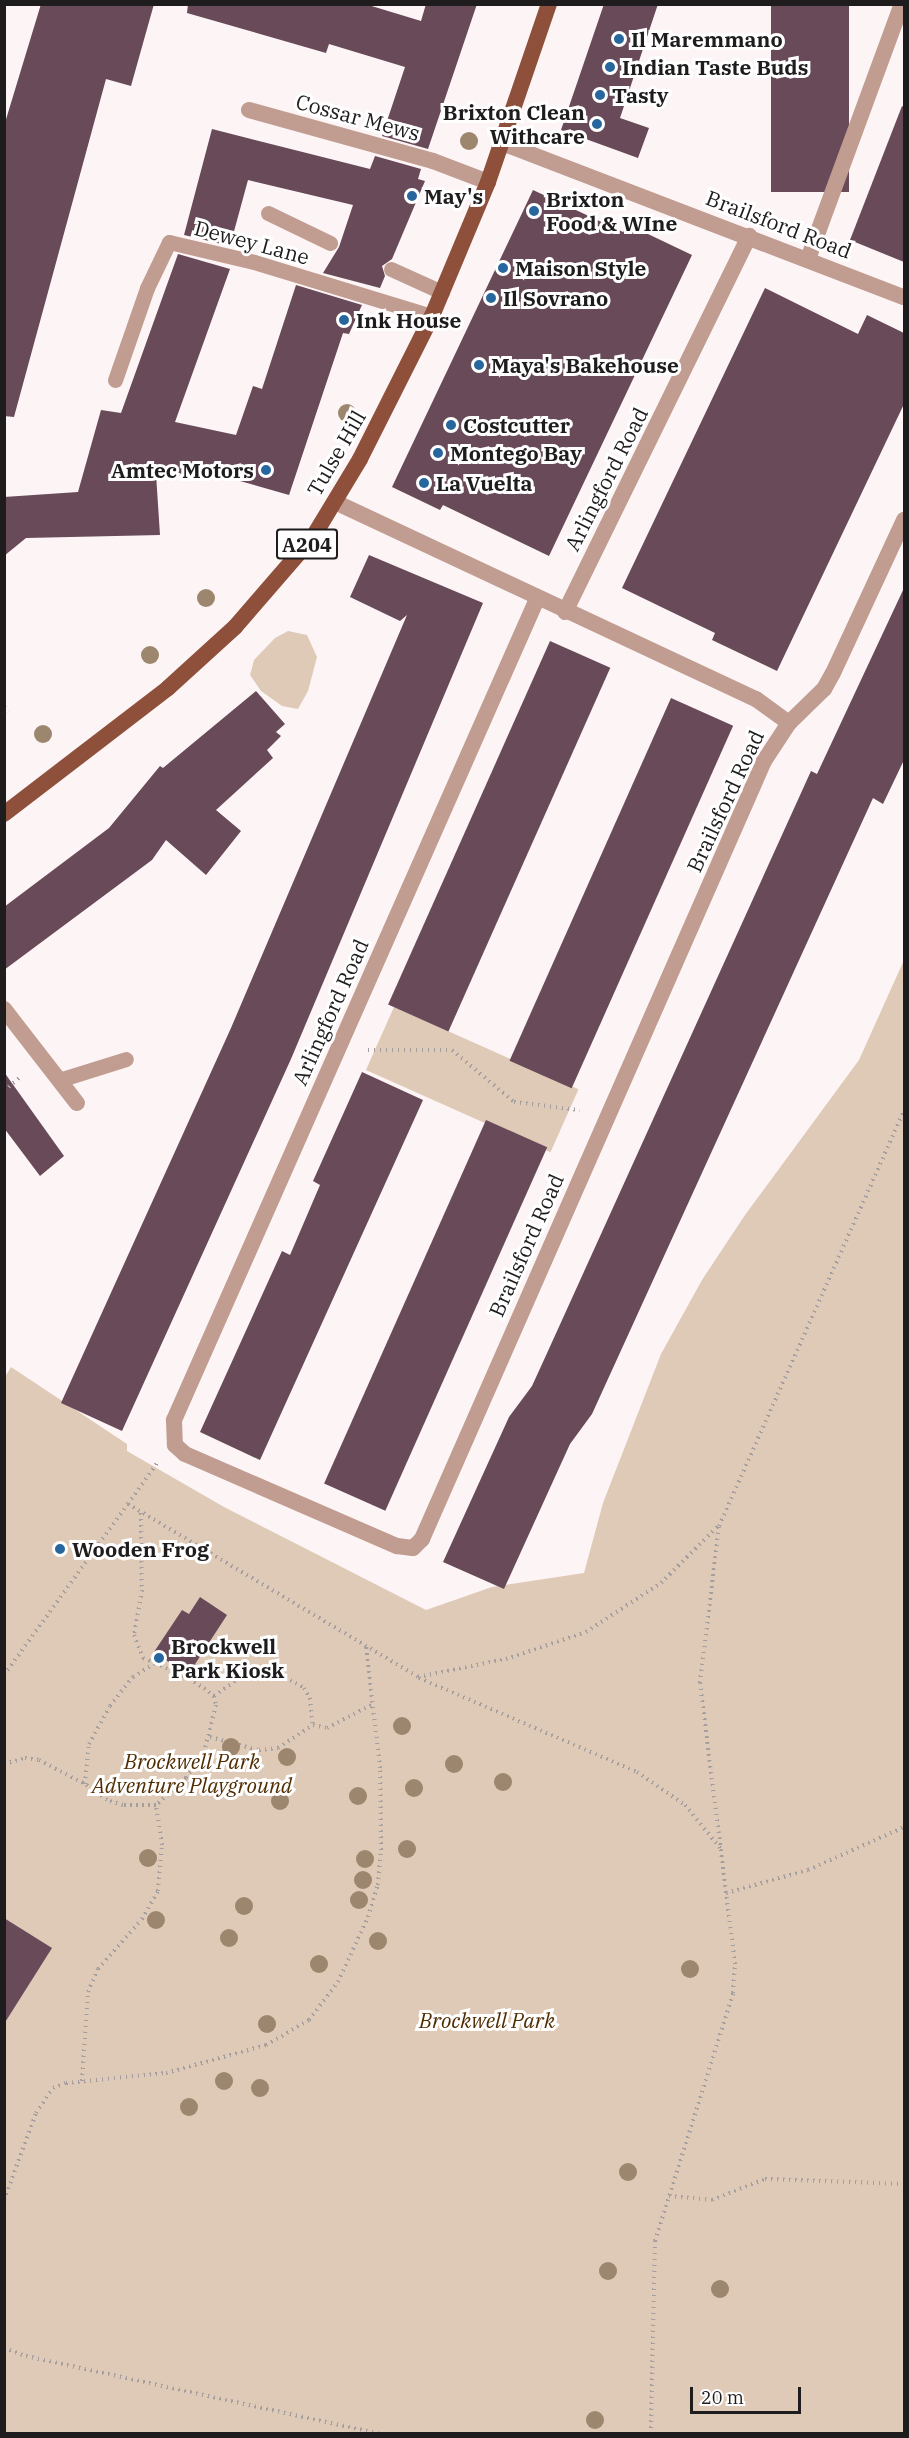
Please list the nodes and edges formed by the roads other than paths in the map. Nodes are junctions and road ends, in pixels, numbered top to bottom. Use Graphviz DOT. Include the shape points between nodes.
graph roads {
  1 [pos="549,4"];
  2 [pos="902,4"];
  3 [pos="249,110"];
  4 [pos="502,143"];
  5 [pos="488,182"];
  6 [pos="268,213"];
  7 [pos="749,236"];
  8 [pos="330,243"];
  9 [pos="808,259"];
  10 [pos="391,269"];
  11 [pos="442,292"];
  12 [pos="904,297"];
  13 [pos="432,316"];
  14 [pos="115,380"];
  15 [pos="335,502"];
  16 [pos="904,520"];
  17 [pos="537,599"];
  18 [pos="565,612"];
  19 [pos="789,723"];
  20 [pos="4,814"];
  21 [pos="4,1009"];
  22 [pos="126,1059"];
  23 [pos="59,1080"];
  24 [pos="78,1103"];
  25 [pos="176,1445"];
  1 -- 4 [label="main road, Tulse Hill / A204"];
  2 -- 9 [label="street"];
  3 -- 5 [label="street, Cossar Mews" via="433,161"];
  4 -- 5 [label="main road, Tulse Hill / A204"];
  4 -- 7 [label="street, Brailsford Road"];
  5 -- 11 [label="main road, Tulse Hill / A204"];
  6 -- 8 [label="lane"];
  7 -- 9 [label="street, Brailsford Road"];
  7 -- 18 [label="street, Arlingford Road"];
  9 -- 12 [label="street, Brailsford Road"];
  10 -- 11 [label="lane"];
  11 -- 13 [label="main road, Tulse Hill / A204"];
  13 -- 14 [label="lane, Dewey Lane" via="254,262 169,242 147,288"];
  13 -- 15 [label="main road, Tulse Hill / A204" via="398,389"];
  15 -- 17 [label="street, Brailsford Road"];
  15 -- 20 [label="main road, Tulse Hill / A204" via="287,570 235,627 168,687"];
  16 -- 19 [label="street, Brailsford Road" via="833,673 824,688"];
  17 -- 18 [label="street, Brailsford Road"];
  17 -- 25 [label="street, Arlingford Road" via="174,1420"];
  18 -- 19 [label="street, Brailsford Road" via="756,699"];
  19 -- 25 [label="street, Brailsford Road" via="764,761 422,1539 413,1548 397,1546 203,1464"];
  21 -- 23 [label="street"];
  22 -- 23 [label="lane"];
  23 -- 24 [label="street"];
}
